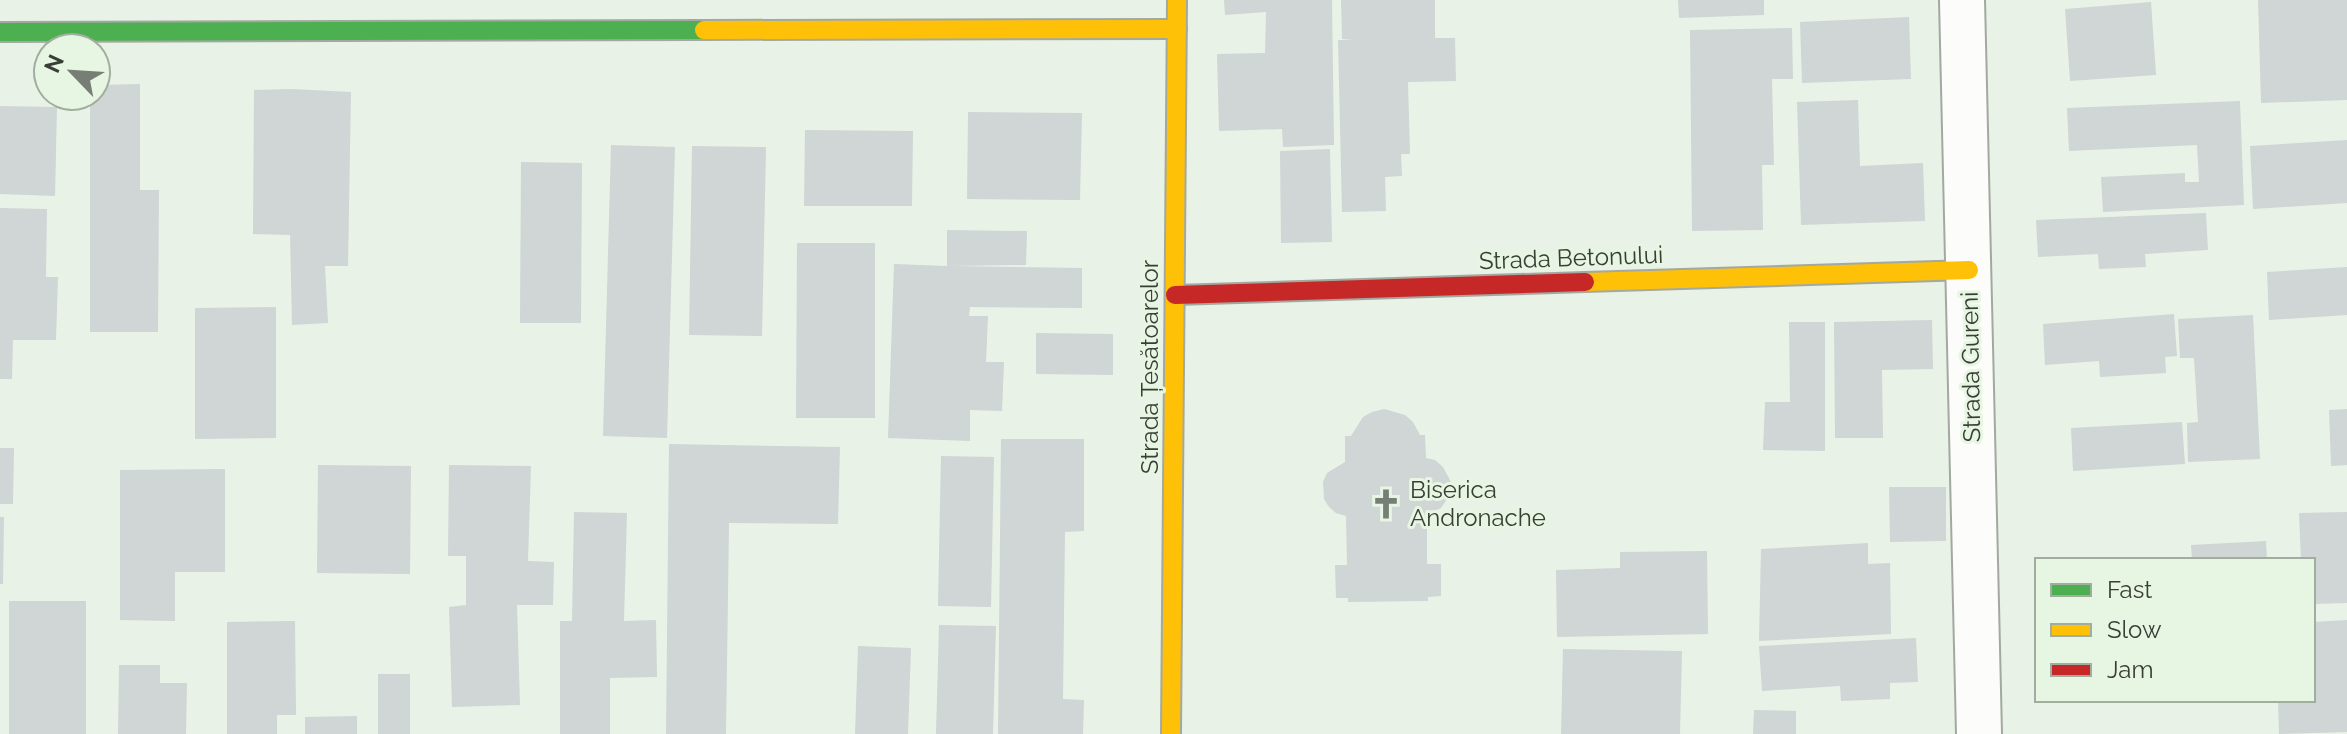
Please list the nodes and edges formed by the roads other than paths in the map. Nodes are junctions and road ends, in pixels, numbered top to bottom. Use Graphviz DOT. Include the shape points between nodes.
graph roads {
  1 [pos="1177,0"];
  2 [pos="1962,0"];
  3 [pos="1177,29"];
  4 [pos="0,32"];
  5 [pos="1969,270"];
  6 [pos="1175,295"];
  7 [pos="1171,734"];
  8 [pos="1979,734"];
  1 -- 3 [label="street, Strada Țesătoarelor"];
  2 -- 5 [label="street, Strada Gureni"];
  3 -- 4 [label="street"];
  3 -- 6 [label="street, Strada Țesătoarelor"];
  5 -- 6 [label="street, Strada Betonului"];
  5 -- 8 [label="street, Strada Gureni"];
  6 -- 7 [label="street, Strada Țesătoarelor"];
}
